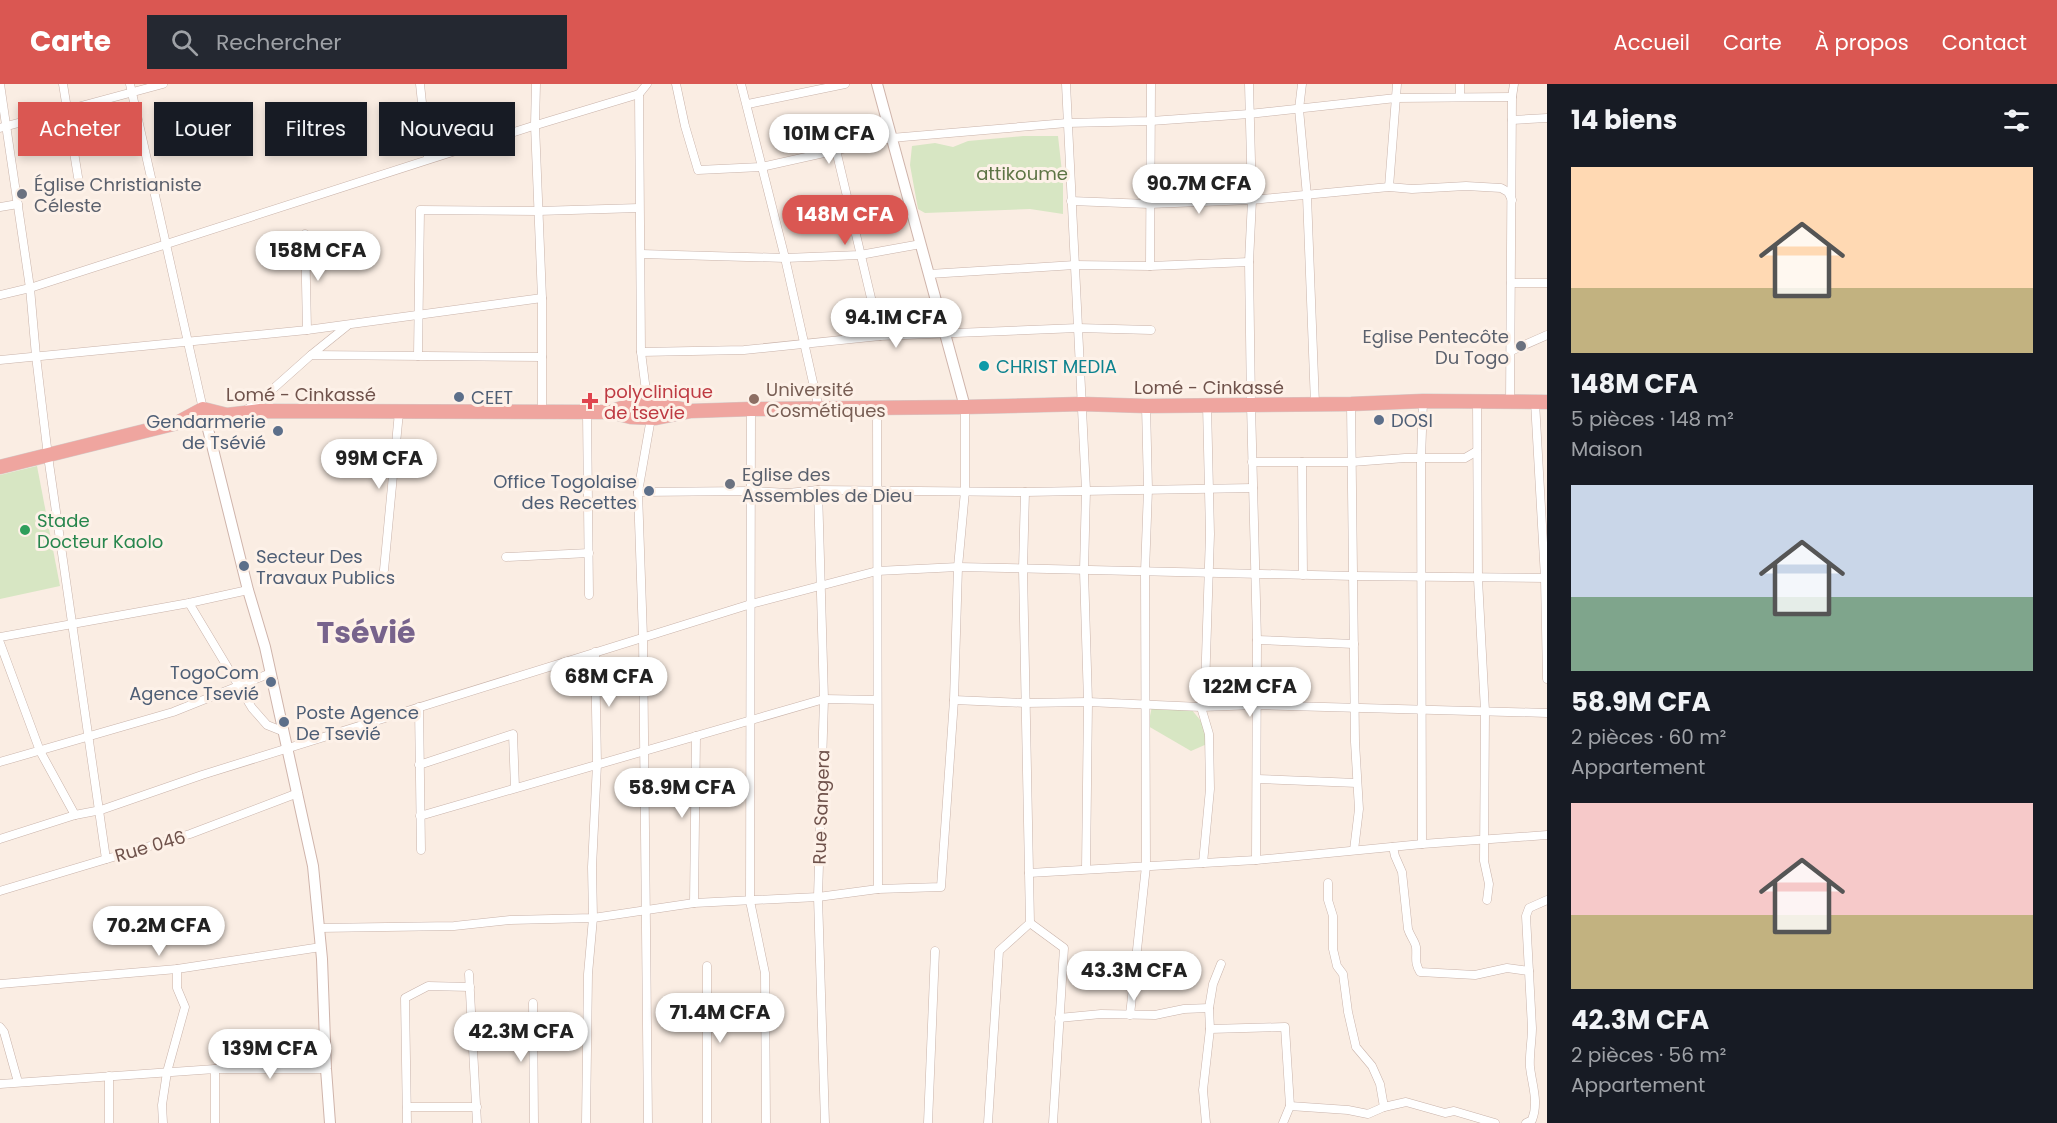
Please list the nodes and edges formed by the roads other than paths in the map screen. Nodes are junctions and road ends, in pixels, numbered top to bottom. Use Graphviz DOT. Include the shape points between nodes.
graph roads {
  1 [pos="0,84"];
  2 [pos="63,84"];
  3 [pos="164,84"];
  4 [pos="420,84"];
  5 [pos="536,84"];
  6 [pos="647,84"];
  7 [pos="676,84"];
  8 [pos="741,84"];
  9 [pos="845,84"];
  10 [pos="876,84"];
  11 [pos="1066,84"];
  12 [pos="1151,84"];
  13 [pos="1249,84"];
  14 [pos="1302,84"];
  15 [pos="1397,84"];
  16 [pos="1460,84"];
  17 [pos="1514,84"];
  18 [pos="131,88"];
  19 [pos="639,94"];
  20 [pos="1512,97"];
  21 [pos="1460,98"];
  22 [pos="1396,99"];
  23 [pos="65,102"];
  24 [pos="91,102"];
  25 [pos="748,104"];
  26 [pos="1299,109"];
  27 [pos="1249,114"];
  28 [pos="1547,118"];
  29 [pos="1512,120"];
  30 [pos="1151,121"];
  31 [pos="1067,123"];
  32 [pos="18,124"];
  33 [pos="535,125"];
  34 [pos="3,128"];
  35 [pos="891,138"];
  36 [pos="836,150"];
  37 [pos="74,156"];
  38 [pos="428,159"];
  39 [pos="761,167"];
  40 [pos="78,177"];
  41 [pos="1389,187"];
  42 [pos="1307,196"];
  43 [pos="1252,200"];
  44 [pos="1512,200"];
  45 [pos="1071,201"];
  46 [pos="18,204"];
  47 [pos="1149,204"];
  48 [pos="0,207"];
  49 [pos="639,208"];
  50 [pos="538,211"];
  51 [pos="305,234"];
  52 [pos="921,244"];
  53 [pos="166,245"];
  54 [pos="641,254"];
  55 [pos="860,255"];
  56 [pos="785,258"];
  57 [pos="1249,262"];
  58 [pos="1075,265"];
  59 [pos="1150,266"];
  60 [pos="929,274"];
  61 [pos="1511,283"];
  62 [pos="1547,283"];
  63 [pos="30,288"];
  64 [pos="0,295"];
  65 [pos="542,298"];
  66 [pos="418,315"];
  67 [pos="349,324"];
  68 [pos="1078,328"];
  69 [pos="307,330"];
  70 [pos="1151,330"];
  71 [pos="945,335"];
  72 [pos="1547,335"];
  73 [pos="880,336"];
  74 [pos="187,340"];
  75 [pos="803,344"];
  76 [pos="1511,351"];
  77 [pos="641,352"];
  78 [pos="311,355"];
  79 [pos="36,356"];
  80 [pos="418,356"];
  81 [pos="543,357"];
  82 [pos="0,360"];
  83 [pos="1423,401"];
  84 [pos="1477,401"];
  85 [pos="1510,402"];
  86 [pos="1541,402"];
  87 [pos="1082,404"];
  88 [pos="1315,404"];
  89 [pos="1351,404"];
  90 [pos="1207,405"];
  91 [pos="1251,405"];
  92 [pos="1146,406"];
  93 [pos="645,407"];
  94 [pos="965,407"];
  95 [pos="877,408"];
  96 [pos="203,409"];
  97 [pos="751,409"];
  98 [pos="819,409"];
  99 [pos="242,412"];
  100 [pos="399,412"];
  101 [pos="542,412"];
  102 [pos="587,412"];
  103 [pos="646,435"];
  104 [pos="1477,451"];
  105 [pos="48,456"];
  106 [pos="1421,459"];
  107 [pos="1252,462"];
  108 [pos="1302,462"];
  109 [pos="1352,462"];
  110 [pos="0,467"];
  111 [pos="1209,488"];
  112 [pos="1253,488"];
  113 [pos="1148,489"];
  114 [pos="751,490"];
  115 [pos="818,490"];
  116 [pos="1086,490"];
  117 [pos="879,491"];
  118 [pos="965,491"];
  119 [pos="638,492"];
  120 [pos="1025,492"];
  121 [pos="589,553"];
  122 [pos="506,557"];
  123 [pos="958,567"];
  124 [pos="1023,569"];
  125 [pos="384,570"];
  126 [pos="877,571"];
  127 [pos="1084,571"];
  128 [pos="1145,572"];
  129 [pos="1210,573"];
  130 [pos="1255,574"];
  131 [pos="1303,575"];
  132 [pos="1354,576"];
  133 [pos="1421,578"];
  134 [pos="1546,578"];
  135 [pos="1478,579"];
  136 [pos="821,587"];
  137 [pos="248,590"];
  138 [pos="589,595"];
  139 [pos="189,603"];
  140 [pos="751,604"];
  141 [pos="72,624"];
  142 [pos="0,637"];
  143 [pos="643,637"];
  144 [pos="1257,640"];
  145 [pos="0,643"];
  146 [pos="1354,644"];
  147 [pos="595,652"];
  148 [pos="271,673"];
  149 [pos="1547,679"];
  150 [pos="238,686"];
  151 [pos="824,699"];
  152 [pos="878,700"];
  153 [pos="954,700"];
  154 [pos="1088,702"];
  155 [pos="1145,703"];
  156 [pos="1025,704"];
  157 [pos="1256,705"];
  158 [pos="1201,707"];
  159 [pos="419,708"];
  160 [pos="1423,709"];
  161 [pos="1355,710"];
  162 [pos="1485,711"];
  163 [pos="1547,713"];
  164 [pos="751,718"];
  165 [pos="282,731"];
  166 [pos="696,736"];
  167 [pos="88,738"];
  168 [pos="286,750"];
  169 [pos="40,751"];
  170 [pos="644,752"];
  171 [pos="0,762"];
  172 [pos="597,764"];
  173 [pos="420,765"];
  174 [pos="1257,779"];
  175 [pos="1357,783"];
  176 [pos="515,788"];
  177 [pos="298,793"];
  178 [pos="101,810"];
  179 [pos="75,815"];
  180 [pos="420,816"];
  181 [pos="1547,835"];
  182 [pos="0,838"];
  183 [pos="1485,840"];
  184 [pos="1422,844"];
  185 [pos="1394,847"];
  186 [pos="421,850"];
  187 [pos="1354,850"];
  188 [pos="106,859"];
  189 [pos="1256,860"];
  190 [pos="1203,863"];
  191 [pos="1146,866"];
  192 [pos="1086,869"];
  193 [pos="1029,873"];
  194 [pos="1328,883"];
  195 [pos="878,890"];
  196 [pos="0,891"];
  197 [pos="818,897"];
  198 [pos="1487,900"];
  199 [pos="1547,900"];
  200 [pos="750,901"];
  201 [pos="694,903"];
  202 [pos="644,912"];
  203 [pos="593,918"];
  204 [pos="1030,922"];
  205 [pos="319,928"];
  206 [pos="321,947"];
  207 [pos="935,951"];
  208 [pos="1221,964"];
  209 [pos="707,966"];
  210 [pos="177,969"];
  211 [pos="1529,971"];
  212 [pos="469,974"];
  213 [pos="0,984"];
  214 [pos="470,987"];
  215 [pos="533,1003"];
  216 [pos="1209,1008"];
  217 [pos="1130,1015"];
  218 [pos="1059,1018"];
  219 [pos="0,1027"];
  220 [pos="1210,1029"];
  221 [pos="215,1069"];
  222 [pos="326,1069"];
  223 [pos="167,1072"];
  224 [pos="109,1076"];
  225 [pos="18,1082"];
  226 [pos="0,1084"];
  227 [pos="1290,1106"];
  228 [pos="406,1107"];
  229 [pos="477,1107"];
  230 [pos="1384,1107"];
  231 [pos="1529,1122"];
  232 [pos="109,1123"];
  233 [pos="163,1123"];
  234 [pos="215,1123"];
  235 [pos="330,1123"];
  236 [pos="407,1123"];
  237 [pos="477,1123"];
  238 [pos="534,1123"];
  239 [pos="586,1123"];
  240 [pos="648,1123"];
  241 [pos="707,1123"];
  242 [pos="766,1123"];
  243 [pos="825,1123"];
  244 [pos="928,1123"];
  245 [pos="988,1123"];
  246 [pos="1053,1123"];
  247 [pos="1206,1123"];
  248 [pos="1283,1123"];
  249 [pos="1495,1123"];
  1 -- 34 [label="street"];
  2 -- 23 [label="street"];
  3 -- 18 [label="street"];
  4 -- 38 [label="street"];
  5 -- 33 [label="street"];
  6 -- 19 [label="street"];
  7 -- 39 [label="street" via="698,170"];
  8 -- 25 [label="street"];
  9 -- 25 [label="street"];
  10 -- 35 [label="street"];
  11 -- 31 [label="street"];
  12 -- 30 [label="street"];
  13 -- 27 [label="street"];
  14 -- 26 [label="street"];
  15 -- 22 [label="street"];
  16 -- 21 [label="street"];
  17 -- 20 [label="street"];
  18 -- 24 [label="street"];
  18 -- 53 [label="street"];
  19 -- 33 [label="street"];
  19 -- 49 [label="street"];
  20 -- 21 [label="street"];
  20 -- 29 [label="street"];
  21 -- 22 [label="street"];
  22 -- 26 [label="street"];
  22 -- 41 [label="street"];
  25 -- 39 [label="street"];
  26 -- 27 [label="street"];
  26 -- 42 [label="street"];
  27 -- 30 [label="street"];
  27 -- 43 [label="street"];
  28 -- 29 [label="street"];
  29 -- 44 [label="street"];
  30 -- 31 [label="street"];
  30 -- 47 [label="street"];
  31 -- 35 [label="street"];
  31 -- 45 [label="street"];
  32 -- 34 [label="street"];
  33 -- 38 [label="street"];
  33 -- 50 [label="street"];
  34 -- 46 [label="street"];
  35 -- 36 [label="street"];
  35 -- 52 [label="street"];
  36 -- 39 [label="street"];
  36 -- 55 [label="street"];
  37 -- 40 [label="street"];
  38 -- 53 [label="street"];
  39 -- 56 [label="street"];
  41 -- 42 [label="street"];
  41 -- 44 [label="street" via="1501,188"];
  42 -- 43 [label="street"];
  42 -- 88 [label="street"];
  43 -- 47 [label="street"];
  43 -- 57 [label="street"];
  44 -- 61 [label="street"];
  45 -- 47 [label="street"];
  45 -- 58 [label="street"];
  46 -- 48 [label="street"];
  46 -- 63 [label="street"];
  47 -- 59 [label="street"];
  49 -- 50 [label="street"];
  49 -- 54 [label="street"];
  50 -- 65 [label="street"];
  50 -- 66 [label="street" via="420,210"];
  51 -- 69 [label="street"];
  52 -- 55 [label="street"];
  52 -- 60 [label="street"];
  53 -- 63 [label="street"];
  53 -- 74 [label="street"];
  54 -- 56 [label="street"];
  54 -- 77 [label="street"];
  55 -- 56 [label="street"];
  55 -- 73 [label="street"];
  56 -- 75 [label="street"];
  57 -- 59 [label="street"];
  57 -- 91 [label="street"];
  58 -- 59 [label="street"];
  58 -- 60 [label="street"];
  58 -- 68 [label="street"];
  60 -- 71 [label="street"];
  61 -- 62 [label="street"];
  61 -- 76 [label="street"];
  63 -- 64 [label="street"];
  63 -- 79 [label="street"];
  65 -- 66 [label="street"];
  65 -- 81 [label="street"];
  66 -- 67 [label="street"];
  66 -- 80 [label="street"];
  67 -- 69 [label="street"];
  67 -- 78 [label="street"];
  68 -- 70 [label="street"];
  68 -- 71 [label="street"];
  68 -- 87 [label="street"];
  69 -- 74 [label="street"];
  71 -- 73 [label="street"];
  71 -- 94 [label="street"];
  72 -- 76 [label="street"];
  73 -- 75 [label="street"];
  74 -- 79 [label="street"];
  74 -- 96 [label="street"];
  75 -- 77 [label="street" via="744,350"];
  75 -- 98 [label="street"];
  76 -- 85 [label="street"];
  77 -- 93 [label="street"];
  78 -- 80 [label="street"];
  78 -- 99 [label="street"];
  79 -- 82 [label="street"];
  79 -- 105 [label="street"];
  80 -- 81 [label="street"];
  81 -- 101 [label="street"];
  83 -- 84 [label="highway, Lomé - Cinkassé"];
  83 -- 89 [label="highway, Lomé - Cinkassé"];
  83 -- 106 [label="street"];
  84 -- 85 [label="highway, Lomé - Cinkassé"];
  84 -- 104 [label="street"];
  85 -- 86 [label="highway, Lomé - Cinkassé"];
  86 -- 134 [label="street"];
  87 -- 92 [label="highway, Lomé - Cinkassé"];
  87 -- 94 [label="highway, Lomé - Cinkassé"];
  87 -- 116 [label="street"];
  88 -- 89 [label="highway, Lomé - Cinkassé"];
  88 -- 91 [label="highway, Lomé - Cinkassé"];
  89 -- 109 [label="street"];
  90 -- 91 [label="highway, Lomé - Cinkassé"];
  90 -- 92 [label="highway, Lomé - Cinkassé"];
  90 -- 111 [label="street"];
  91 -- 107 [label="street"];
  92 -- 113 [label="street"];
  93 -- 97 [label="highway, Lomé - Cinkassé" via="691,411"];
  93 -- 102 [label="highway, Lomé - Cinkassé"];
  93 -- 103 [label="street"];
  93 -- 103 [label="street"];
  94 -- 95 [label="highway, Lomé - Cinkassé"];
  94 -- 118 [label="street"];
  95 -- 98 [label="highway, Lomé - Cinkassé"];
  95 -- 117 [label="street"];
  96 -- 99 [label="highway, Lomé - Cinkassé" via="227,415"];
  96 -- 105 [label="highway, Lomé - Cinkassé" via="177,423"];
  96 -- 137 [label="street"];
  97 -- 98 [label="highway, Lomé - Cinkassé"];
  97 -- 114 [label="street"];
  99 -- 100 [label="highway, Lomé - Cinkassé"];
  100 -- 101 [label="highway, Lomé - Cinkassé"];
  100 -- 125 [label="street"];
  101 -- 102 [label="highway, Lomé - Cinkassé"];
  102 -- 121 [label="street"];
  103 -- 119 [label="street"];
  104 -- 106 [label="street" via="1465,458"];
  104 -- 135 [label="street"];
  105 -- 110 [label="highway, Lomé - Cinkassé"];
  105 -- 141 [label="street"];
  106 -- 109 [label="street"];
  106 -- 133 [label="street"];
  107 -- 108 [label="street"];
  107 -- 112 [label="street"];
  108 -- 109 [label="street"];
  108 -- 131 [label="street"];
  109 -- 132 [label="street"];
  111 -- 112 [label="street"];
  111 -- 113 [label="street"];
  111 -- 129 [label="street"];
  112 -- 130 [label="street"];
  113 -- 116 [label="street"];
  113 -- 128 [label="street"];
  114 -- 115 [label="street"];
  114 -- 119 [label="street"];
  114 -- 140 [label="street"];
  115 -- 117 [label="street"];
  115 -- 136 [label="street, Rue Sangera"];
  116 -- 120 [label="street"];
  116 -- 127 [label="street"];
  117 -- 118 [label="street"];
  117 -- 126 [label="street"];
  118 -- 120 [label="street"];
  118 -- 123 [label="street"];
  119 -- 143 [label="street"];
  120 -- 124 [label="street"];
  121 -- 122 [label="street"];
  121 -- 138 [label="street"];
  123 -- 124 [label="street"];
  123 -- 126 [label="street"];
  123 -- 153 [label="street"];
  124 -- 127 [label="street"];
  124 -- 156 [label="street"];
  126 -- 136 [label="street"];
  126 -- 152 [label="street"];
  127 -- 128 [label="street"];
  127 -- 154 [label="street"];
  128 -- 129 [label="street"];
  128 -- 155 [label="street"];
  129 -- 130 [label="street"];
  129 -- 158 [label="street"];
  130 -- 131 [label="street"];
  130 -- 144 [label="street"];
  131 -- 132 [label="street"];
  132 -- 133 [label="street"];
  132 -- 146 [label="street"];
  133 -- 135 [label="street"];
  133 -- 160 [label="street"];
  134 -- 135 [label="street"];
  134 -- 149 [label="street"];
  135 -- 162 [label="street"];
  136 -- 140 [label="street"];
  136 -- 151 [label="street, Rue Sangera"];
  137 -- 139 [label="street"];
  137 -- 148 [label="street"];
  139 -- 141 [label="street"];
  139 -- 150 [label="street"];
  140 -- 143 [label="street"];
  140 -- 164 [label="street"];
  141 -- 142 [label="street"];
  141 -- 167 [label="street"];
  143 -- 147 [label="street"];
  143 -- 170 [label="street"];
  144 -- 146 [label="street"];
  144 -- 157 [label="street"];
  145 -- 169 [label="street"];
  146 -- 161 [label="street"];
  147 -- 159 [label="street"];
  147 -- 172 [label="street"];
  148 -- 150 [label="street"];
  148 -- 165 [label="street"];
  150 -- 165 [label="street" via="267,725"];
  150 -- 167 [label="street" via="173,712"];
  151 -- 152 [label="street"];
  151 -- 164 [label="street"];
  151 -- 197 [label="street, Rue Sangera"];
  152 -- 195 [label="street"];
  153 -- 156 [label="street"];
  153 -- 195 [label="street" via="941,887"];
  154 -- 155 [label="street"];
  154 -- 156 [label="street"];
  154 -- 192 [label="street"];
  155 -- 158 [label="street"];
  155 -- 191 [label="street"];
  156 -- 193 [label="street"];
  157 -- 158 [label="street"];
  157 -- 161 [label="street"];
  157 -- 174 [label="street"];
  158 -- 190 [label="street" via="1209,734 1210,758"];
  159 -- 168 [label="street"];
  159 -- 173 [label="street"];
  160 -- 161 [label="street"];
  160 -- 162 [label="street"];
  160 -- 184 [label="street"];
  161 -- 175 [label="street"];
  162 -- 163 [label="street"];
  162 -- 183 [label="street"];
  164 -- 166 [label="street"];
  164 -- 200 [label="street"];
  165 -- 168 [label="street"];
  166 -- 170 [label="street"];
  166 -- 201 [label="street"];
  167 -- 169 [label="street"];
  167 -- 178 [label="street"];
  168 -- 177 [label="street"];
  168 -- 178 [label="street"];
  169 -- 171 [label="street"];
  169 -- 179 [label="street"];
  170 -- 172 [label="street"];
  170 -- 202 [label="street"];
  172 -- 176 [label="street"];
  172 -- 203 [label="street"];
  173 -- 176 [label="street" via="513,734"];
  173 -- 180 [label="street"];
  174 -- 175 [label="street"];
  174 -- 189 [label="street"];
  175 -- 187 [label="street" via="1359,809"];
  176 -- 180 [label="street"];
  177 -- 188 [label="street, Rue 046 / Rue 046" via="190,834"];
  177 -- 205 [label="street" via="313,866"];
  178 -- 179 [label="street"];
  178 -- 188 [label="street"];
  179 -- 182 [label="street"];
  180 -- 186 [label="street"];
  181 -- 183 [label="street"];
  183 -- 184 [label="street"];
  183 -- 198 [label="street"];
  184 -- 185 [label="street"];
  185 -- 187 [label="street"];
  185 -- 211 [label="street" via="1402,872 1408,929 1416,945 1415,964 1420,972 1475,975 1507,968"];
  187 -- 189 [label="street"];
  188 -- 196 [label="street, Rue 046 / Rue 046"];
  189 -- 190 [label="street"];
  190 -- 191 [label="street"];
  191 -- 192 [label="street"];
  191 -- 217 [label="street"];
  192 -- 193 [label="street"];
  193 -- 204 [label="street"];
  194 -- 230 [label="street" via="1333,949 1342,974 1352,1031 1356,1047 1372,1066 1380,1084"];
  195 -- 197 [label="street"];
  197 -- 200 [label="street"];
  197 -- 243 [label="street, Rue Sangera"];
  199 -- 211 [label="street" via="1529,908 1526,916"];
  200 -- 201 [label="street"];
  200 -- 242 [label="street" via="765,973"];
  201 -- 202 [label="street"];
  202 -- 203 [label="street"];
  202 -- 240 [label="street"];
  203 -- 205 [label="street"];
  203 -- 239 [label="street" via="588,974"];
  204 -- 218 [label="street" via="1064,948"];
  204 -- 245 [label="street" via="999,951"];
  205 -- 206 [label="street"];
  206 -- 210 [label="street"];
  206 -- 222 [label="street"];
  207 -- 244 [label="street"];
  208 -- 216 [label="street"];
  209 -- 241 [label="street"];
  210 -- 213 [label="street"];
  210 -- 223 [label="street" via="177,988 185,1007"];
  211 -- 231 [label="street" via="1529,1065 1535,1112"];
  212 -- 214 [label="street"];
  214 -- 228 [label="street" via="428,986 405,998"];
  214 -- 229 [label="street"];
  215 -- 238 [label="street"];
  216 -- 217 [label="street"];
  216 -- 220 [label="street"];
  217 -- 218 [label="street"];
  218 -- 246 [label="street"];
  219 -- 225 [label="street"];
  220 -- 227 [label="street" via="1285,1028"];
  220 -- 247 [label="street" via="1203,1090"];
  221 -- 222 [label="street"];
  221 -- 223 [label="street"];
  221 -- 234 [label="street"];
  222 -- 235 [label="street"];
  223 -- 224 [label="street"];
  223 -- 233 [label="street"];
  224 -- 225 [label="street"];
  224 -- 232 [label="street"];
  225 -- 226 [label="street"];
  227 -- 230 [label="street" via="1368,1114"];
  227 -- 248 [label="street"];
  228 -- 229 [label="street"];
  228 -- 236 [label="street"];
  229 -- 237 [label="street"];
  230 -- 249 [label="street" via="1406,1102"];
}
